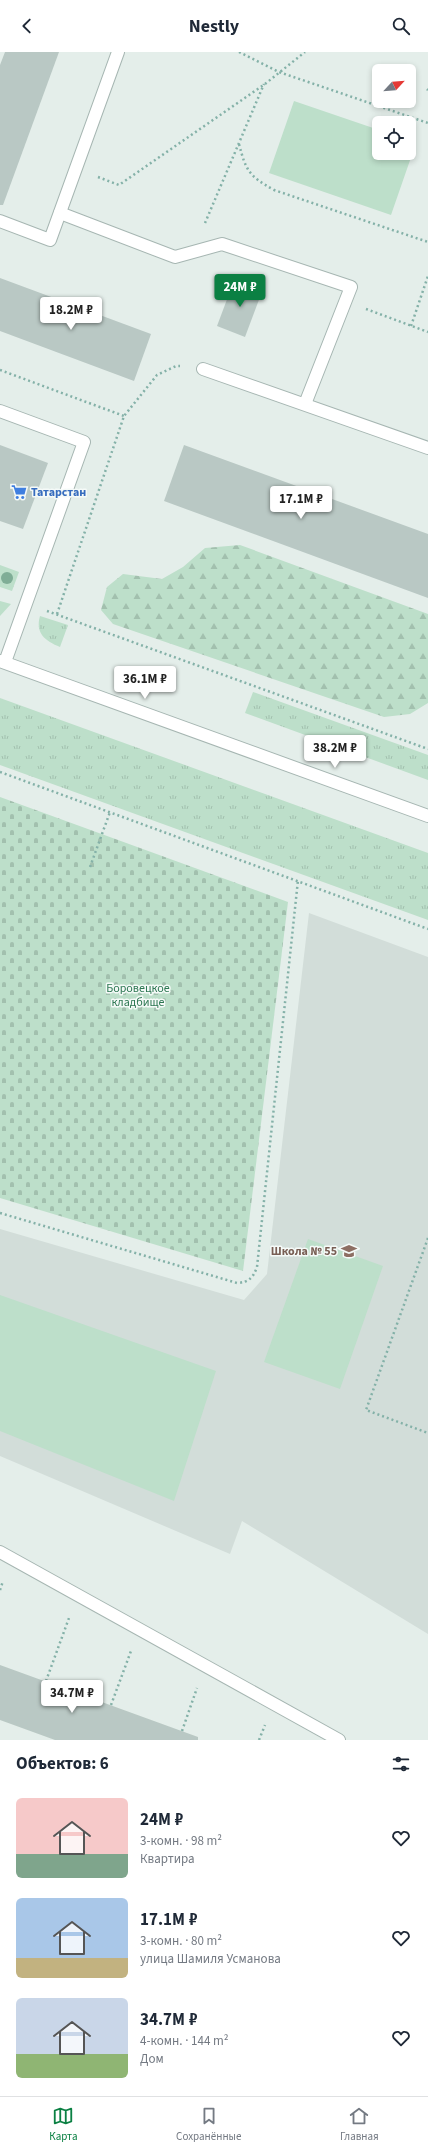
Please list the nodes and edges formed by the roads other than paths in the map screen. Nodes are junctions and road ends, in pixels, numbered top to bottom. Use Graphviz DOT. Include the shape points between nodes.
graph roads {
  1 [pos="118,52"];
  2 [pos="60,213"];
  3 [pos="0,221"];
  4 [pos="203,369"];
  5 [pos="305,404"];
  6 [pos="0,411"];
  7 [pos="428,448"];
  8 [pos="2,661"];
  9 [pos="428,816"];
  10 [pos="0,1552"];
  11 [pos="339,1740"];
  1 -- 2 [label="street"];
  2 -- 3 [label="street" via="50,240"];
  2 -- 5 [label="street" via="175,257 222,244 352,287"];
  4 -- 5 [label="street"];
  5 -- 7 [label="street"];
  6 -- 8 [label="street" via="84,442"];
  8 -- 9 [label="street"];
  10 -- 11 [label="street"];
}
